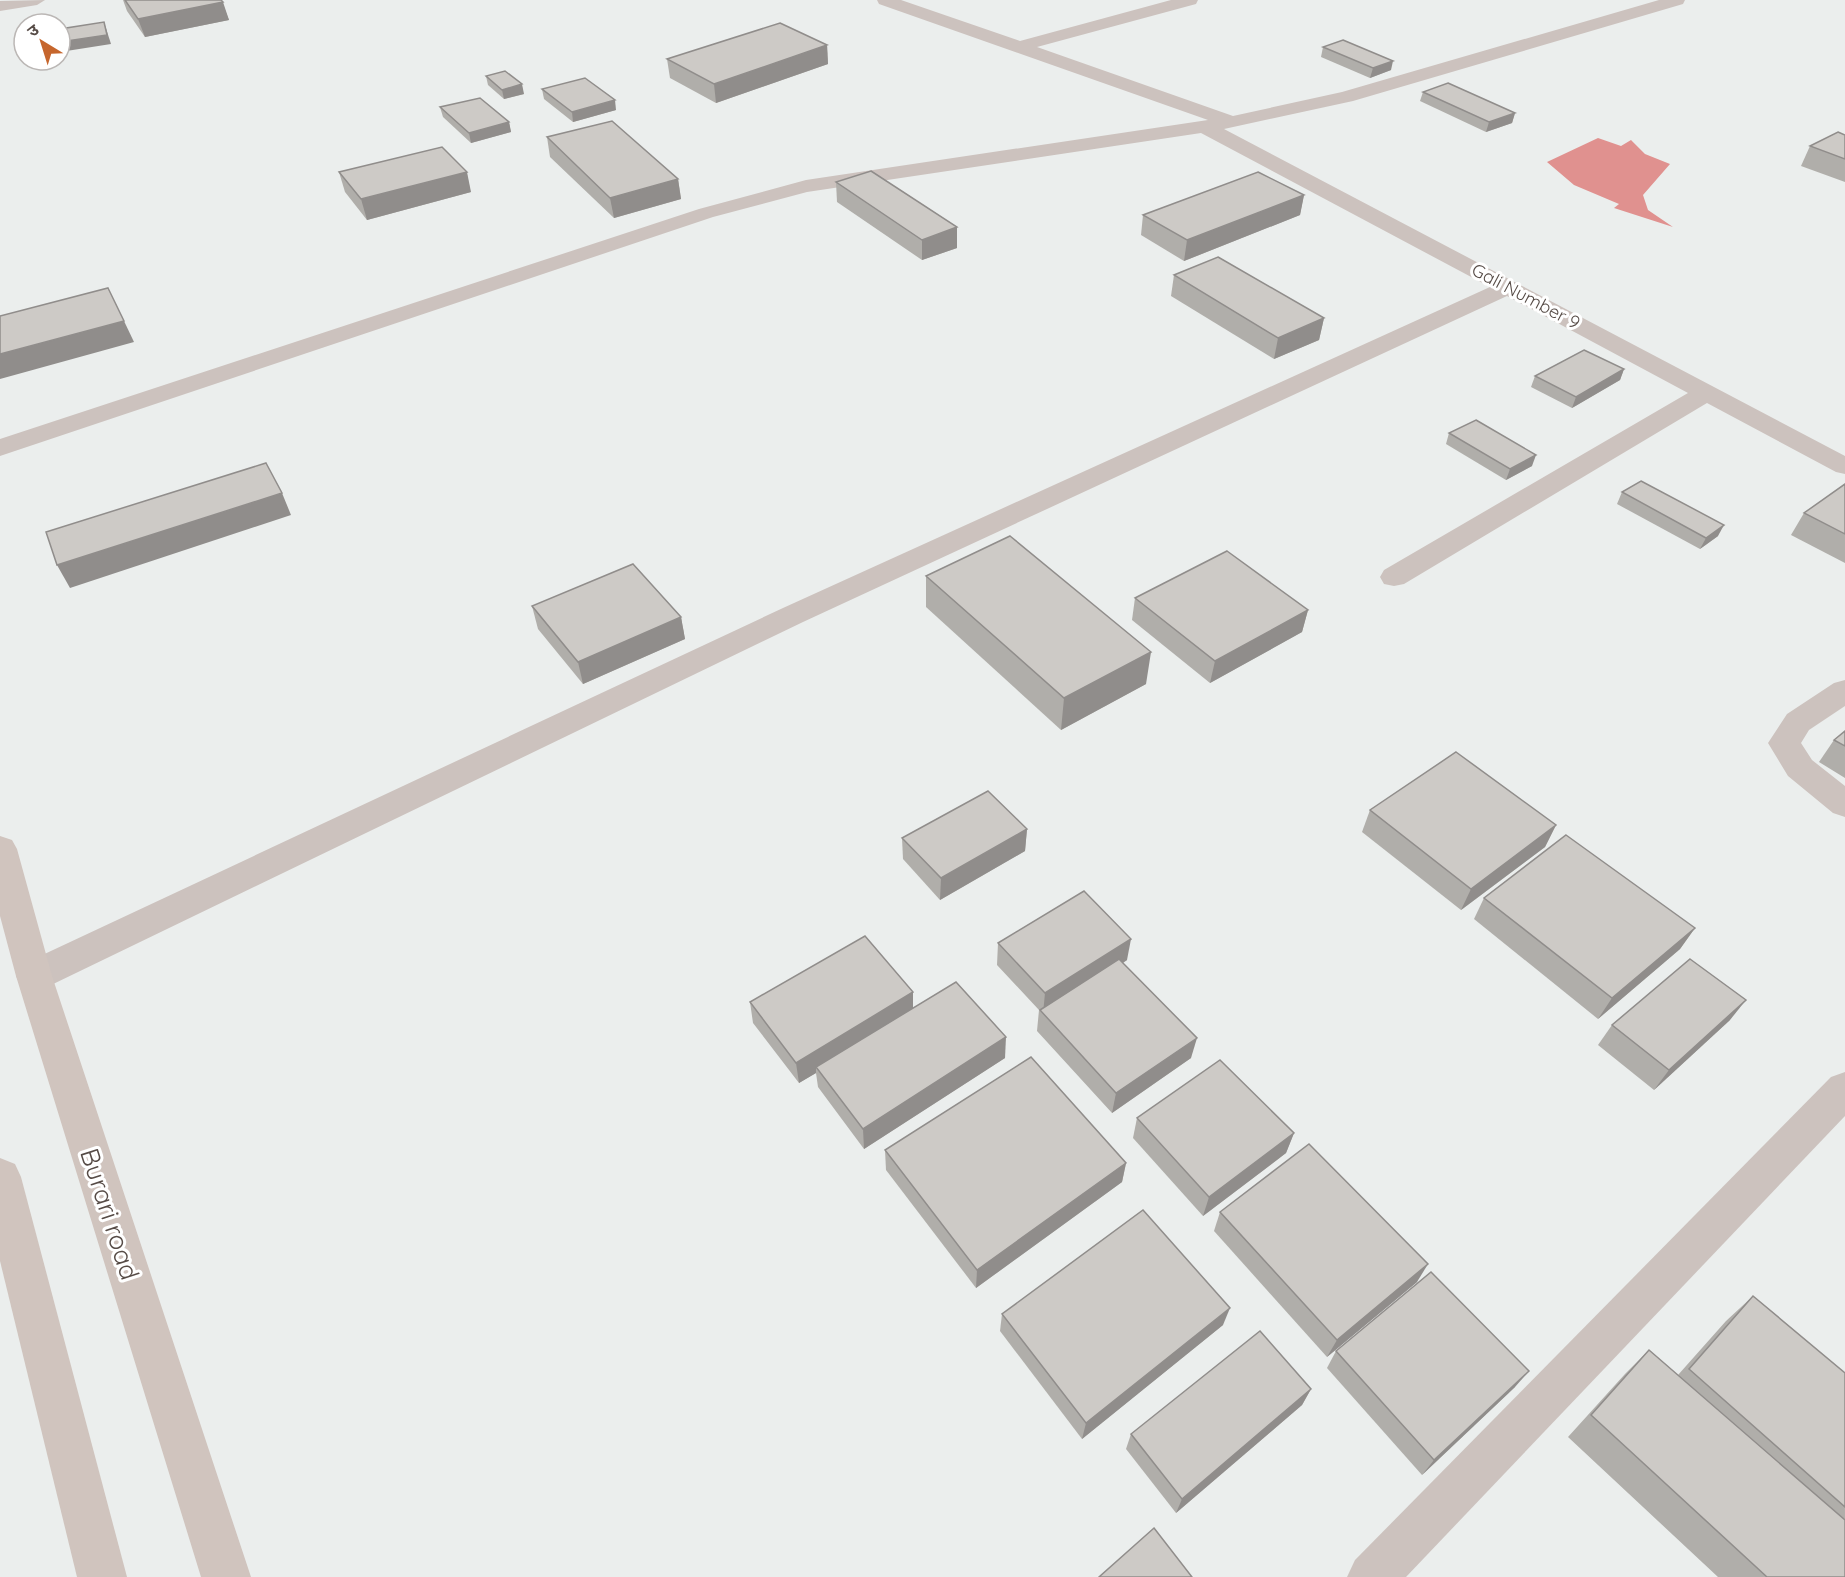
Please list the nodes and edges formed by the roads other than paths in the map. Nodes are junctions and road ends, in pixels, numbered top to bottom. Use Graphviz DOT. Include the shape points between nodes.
graph roads {
  1 [pos="37,0"];
  2 [pos="885,0"];
  3 [pos="1190,0"];
  4 [pos="1677,0"];
  5 [pos="0,6"];
  6 [pos="1019,47"];
  7 [pos="1233,122"];
  8 [pos="1205,127"];
  9 [pos="1509,287"];
  10 [pos="1707,392"];
  11 [pos="0,448"];
  12 [pos="1845,466"];
  13 [pos="1394,578"];
  14 [pos="1845,691"];
  15 [pos="1845,804"];
  16 [pos="0,849"];
  17 [pos="34,976"];
  18 [pos="1845,1089"];
  19 [pos="0,1177"];
  20 [pos="102,1577"];
  21 [pos="226,1577"];
  22 [pos="1372,1577"];
  1 -- 5 [label="street"];
  2 -- 6 [label="street"];
  3 -- 6 [label="street"];
  4 -- 7 [label="street" via="1346,97"];
  6 -- 7 [label="street"];
  7 -- 8 [label="street"];
  8 -- 9 [label="street, Gali Number 9"];
  8 -- 11 [label="street" via="807,186 759,197"];
  9 -- 10 [label="street, Gali Number 9"];
  9 -- 17 [label="street" via="793,615"];
  10 -- 12 [label="street, Gali Number 9"];
  10 -- 13 [label="street"];
  14 -- 15 [label="street" via="1798,722 1784,743 1800,768"];
  16 -- 17 [label="main road, Burari road"];
  17 -- 21 [label="main road, Burari road"];
  18 -- 22 [label="street"];
  19 -- 20 [label="main road"];
}
